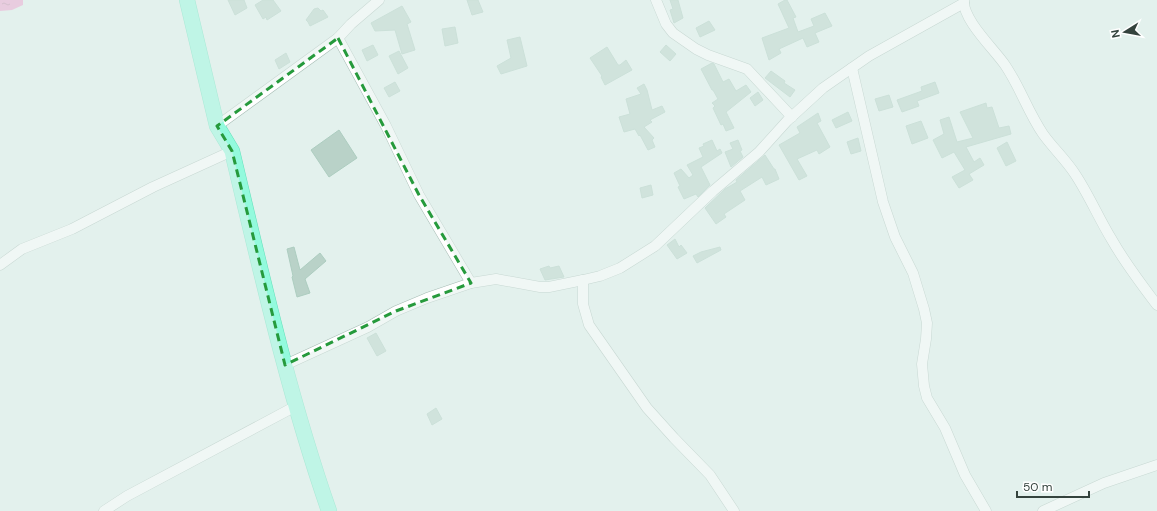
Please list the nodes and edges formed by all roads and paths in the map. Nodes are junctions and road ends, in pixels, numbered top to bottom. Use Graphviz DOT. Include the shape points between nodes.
graph roads {
  1 [pos="187,0"];
  2 [pos="379,0"];
  3 [pos="656,0"];
  4 [pos="964,2"];
  5 [pos="338,38"];
  6 [pos="852,68"];
  7 [pos="792,117"];
  8 [pos="217,126"];
  9 [pos="232,151"];
  10 [pos="0,265"];
  11 [pos="583,280"];
  12 [pos="471,283"];
  13 [pos="1157,305"];
  14 [pos="285,365"];
  15 [pos="296,406"];
  16 [pos="1157,465"];
  17 [pos="104,511"];
  18 [pos="330,511"];
  19 [pos="734,511"];
  20 [pos="986,511"];
  21 [pos="1043,511"];
  1 -- 8 [label="main road"];
  2 -- 5 [label="street"];
  3 -- 7 [label="street" via="666,24 673,33 708,55 747,68"];
  4 -- 6 [label="street"];
  4 -- 13 [label="street" via="965,13 970,21 1014,78 1043,134 1075,174 1112,240"];
  5 -- 8 [label="street"];
  5 -- 12 [label="street" via="386,126 419,195"];
  6 -- 7 [label="street" via="823,88"];
  6 -- 20 [label="street" via="883,202 895,237 913,273 924,309 927,323 922,364 927,398 945,428 965,475"];
  7 -- 11 [label="street" via="758,152 655,246 620,268"];
  8 -- 9 [label="main road"];
  9 -- 10 [label="street" via="153,187 72,229 22,249"];
  9 -- 14 [label="main road"];
  11 -- 12 [label="street" via="540,287 496,279"];
  11 -- 19 [label="street" via="583,304 589,325 647,408 710,476"];
  12 -- 14 [label="street" via="396,311"];
  14 -- 15 [label="main road"];
  15 -- 17 [label="street" via="127,496"];
  15 -- 18 [label="main road" via="312,462"];
  16 -- 21 [label="street" via="1104,483"];
}
